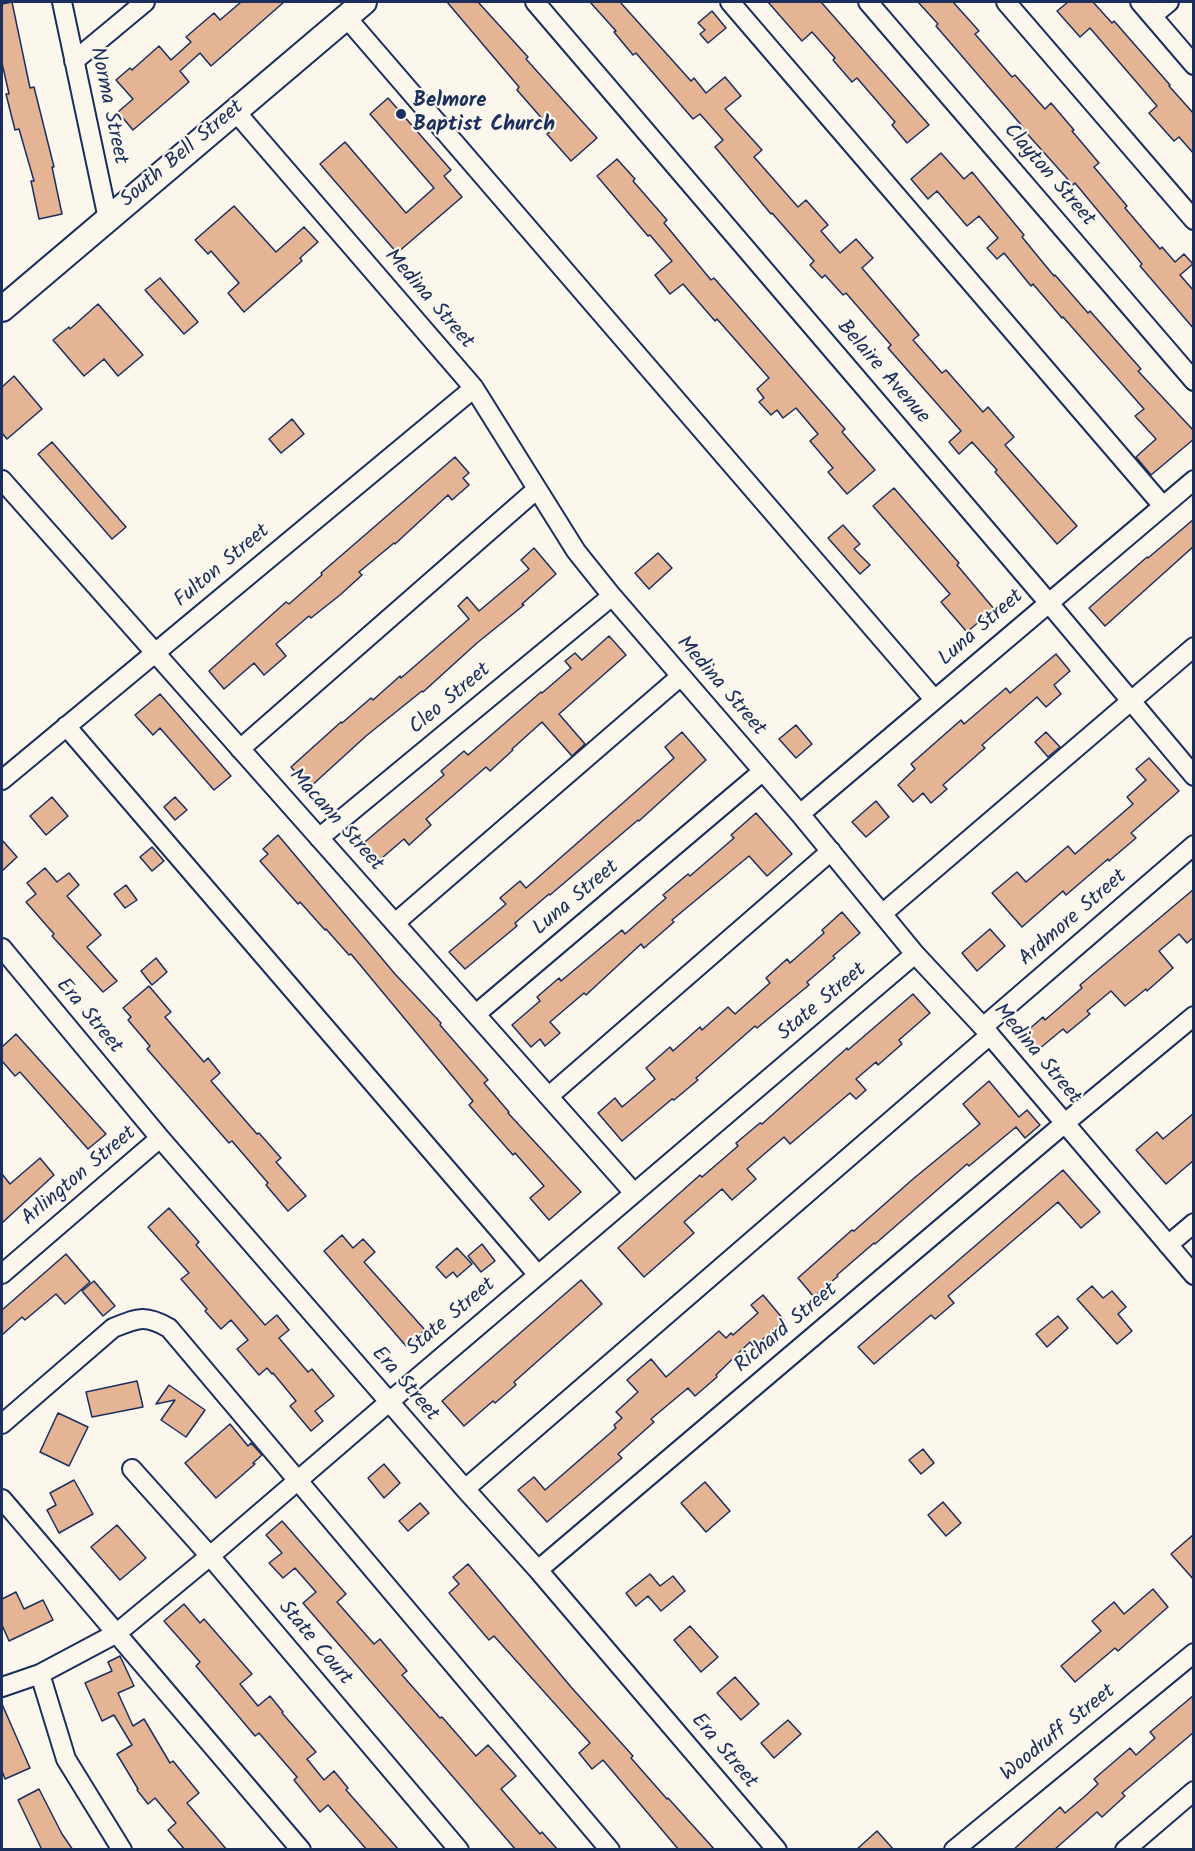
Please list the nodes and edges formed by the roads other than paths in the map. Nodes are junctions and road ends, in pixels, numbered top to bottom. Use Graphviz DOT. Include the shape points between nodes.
graph roads {
  1 [pos="62,2"];
  2 [pos="146,2"];
  3 [pos="535,2"];
  4 [pos="730,2"];
  5 [pos="868,2"];
  6 [pos="1006,2"];
  7 [pos="1140,2"];
  8 [pos="1169,2"];
  9 [pos="355,9"];
  10 [pos="1152,16"];
  11 [pos="74,61"];
  12 [pos="1194,65"];
  13 [pos="235,111"];
  14 [pos="108,219"];
  15 [pos="1194,220"];
  16 [pos="2,309"];
  17 [pos="1194,381"];
  18 [pos="474,388"];
  19 [pos="2,480"];
  20 [pos="1194,480"];
  21 [pos="537,489"];
  22 [pos="1163,506"];
  23 [pos="612,596"];
  24 [pos="1048,602"];
  25 [pos="1194,647"];
  26 [pos="155,653"];
  27 [pos="681,675"];
  28 [pos="934,699"];
  29 [pos="1131,701"];
  30 [pos="66,726"];
  31 [pos="240,749"];
  32 [pos="763,771"];
  33 [pos="1194,776"];
  34 [pos="2,780"];
  35 [pos="800,814"];
  36 [pos="320,838"];
  37 [pos="1194,845"];
  38 [pos="831,851"];
  39 [pos="882,914"];
  40 [pos="394,923"];
  41 [pos="2,948"];
  42 [pos="915,954"];
  43 [pos="476,1014"];
  44 [pos="1194,1017"];
  45 [pos="987,1031"];
  46 [pos="549,1096"];
  47 [pos="1065,1123"];
  48 [pos="160,1138"];
  49 [pos="634,1192"];
  50 [pos="1194,1223"];
  51 [pos="1168,1245"];
  52 [pos="2,1274"];
  53 [pos="538,1275"];
  54 [pos="1194,1275"];
  55 [pos="389,1401"];
  56 [pos="2,1424"];
  57 [pos="132,1469"];
  58 [pos="298,1480"];
  59 [pos="465,1489"];
  60 [pos="2,1499"];
  61 [pos="210,1556"];
  62 [pos="538,1569"];
  63 [pos="117,1633"];
  64 [pos="1194,1653"];
  65 [pos="40,1674"];
  66 [pos="2,1687"];
  67 [pos="1194,1791"];
  68 [pos="122,1850"];
  69 [pos="301,1850"];
  70 [pos="459,1850"];
  71 [pos="610,1850"];
  72 [pos="777,1850"];
  73 [pos="954,1850"];
  74 [pos="1125,1850"];
  1 -- 11 [label="street, Norma Street"];
  2 -- 11 [label="street"];
  3 -- 24 [label="street, Belaire Avenue"];
  4 -- 22 [label="street"];
  5 -- 17 [label="street, Clayton Street"];
  6 -- 15 [label="street"];
  7 -- 10 [label="street"];
  8 -- 10 [label="street"];
  9 -- 13 [label="main road, South Bell Street"];
  9 -- 28 [label="street"];
  10 -- 12 [label="street"];
  11 -- 14 [label="street, Norma Street"];
  13 -- 14 [label="main road, South Bell Street"];
  13 -- 18 [label="street, Medina Street"];
  14 -- 16 [label="main road, South Bell Street"];
  18 -- 21 [label="street, Medina Street"];
  18 -- 26 [label="street, Fulton Street"];
  19 -- 26 [label="street, Macann Street"];
  20 -- 22 [label="street, Luna Street"];
  21 -- 23 [label="street, Medina Street" via="576,551"];
  21 -- 31 [label="street"];
  22 -- 24 [label="street, Luna Street"];
  23 -- 27 [label="street, Medina Street"];
  23 -- 36 [label="street, Cleo Street"];
  24 -- 28 [label="street, Luna Street"];
  24 -- 29 [label="street, Belaire Avenue"];
  25 -- 29 [label="street"];
  26 -- 30 [label="street, Fulton Street"];
  26 -- 31 [label="street, Macann Street"];
  27 -- 32 [label="street, Medina Street"];
  27 -- 40 [label="street"];
  28 -- 35 [label="street, Luna Street"];
  29 -- 33 [label="street, Belaire Avenue"];
  29 -- 39 [label="street"];
  30 -- 34 [label="street, Fulton Street"];
  30 -- 53 [label="street"];
  31 -- 36 [label="street, Macann Street"];
  32 -- 35 [label="street, Medina Street"];
  32 -- 43 [label="street, Luna Street"];
  35 -- 38 [label="street, Medina Street"];
  36 -- 40 [label="street, Macann Street"];
  37 -- 45 [label="street, Ardmore Street"];
  38 -- 39 [label="street, Medina Street"];
  38 -- 46 [label="street"];
  39 -- 42 [label="street, Medina Street"];
  40 -- 43 [label="street, Macann Street"];
  41 -- 48 [label="street, Era Street"];
  42 -- 45 [label="street, Medina Street"];
  42 -- 49 [label="street, State Street"];
  43 -- 46 [label="street, Macann Street"];
  44 -- 47 [label="street, Richard Street"];
  45 -- 47 [label="street, Medina Street"];
  45 -- 59 [label="street, Ardmore Street"];
  46 -- 49 [label="street, Macann Street"];
  47 -- 51 [label="street, Medina Street"];
  47 -- 62 [label="street, Richard Street"];
  48 -- 52 [label="street, Arlington Street"];
  48 -- 55 [label="street, Era Street"];
  49 -- 53 [label="street, State Street"];
  50 -- 51 [label="street"];
  51 -- 54 [label="street, Medina Street"];
  53 -- 55 [label="street, State Street"];
  55 -- 58 [label="street, State Street"];
  55 -- 59 [label="street, Era Street"];
  56 -- 58 [label="street" via="113,1328 134,1319 153,1319 169,1328"];
  57 -- 61 [label="street, State Court"];
  58 -- 61 [label="street, State Street"];
  58 -- 71 [label="street"];
  59 -- 62 [label="street, Era Street"];
  60 -- 63 [label="street"];
  61 -- 63 [label="street, State Street"];
  61 -- 70 [label="street, State Court"];
  62 -- 72 [label="street, Era Street"];
  63 -- 65 [label="street, State Street"];
  63 -- 69 [label="street"];
  64 -- 73 [label="street, Woodruff Street"];
  65 -- 66 [label="street, State Street"];
  65 -- 68 [label="street" via="66,1759"];
  67 -- 74 [label="street"];
}
